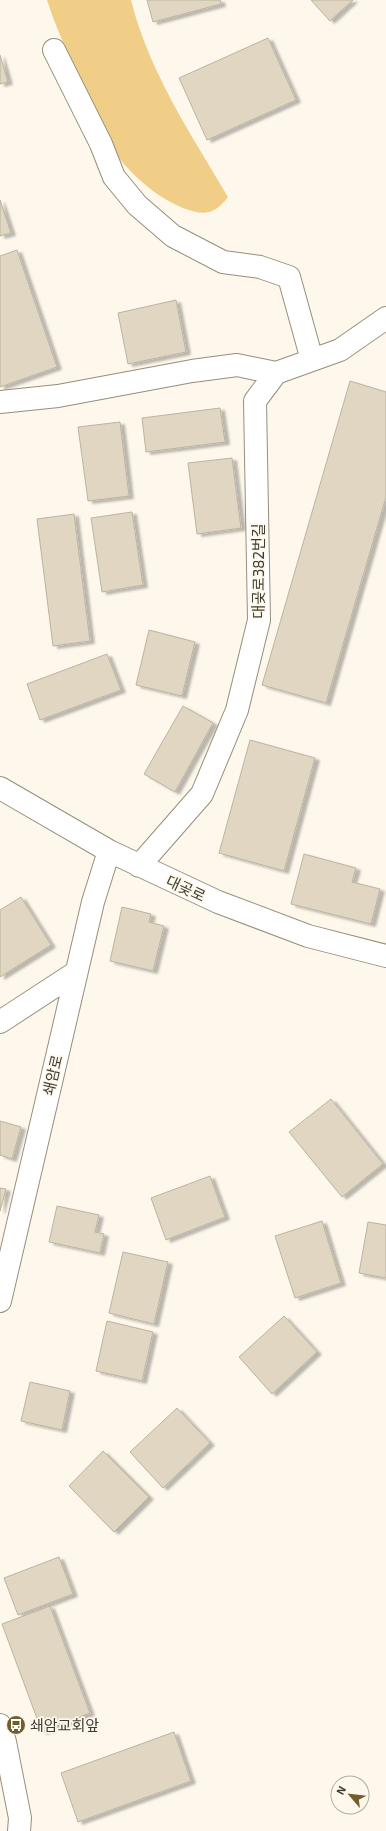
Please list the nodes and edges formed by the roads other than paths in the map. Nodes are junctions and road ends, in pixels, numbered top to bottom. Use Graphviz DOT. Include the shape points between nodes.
graph roads {
  1 [pos="54,50"];
  2 [pos="386,318"];
  3 [pos="312,360"];
  4 [pos="276,373"];
  5 [pos="0,402"];
  6 [pos="0,788"];
  7 [pos="109,851"];
  8 [pos="139,866"];
  9 [pos="386,956"];
  10 [pos="75,973"];
  11 [pos="0,1022"];
  12 [pos="0,1301"];
  13 [pos="0,1725"];
  14 [pos="19,1831"];
  1 -- 3 [label="street" via="101,144 114,177 137,205 173,236 223,262 260,267 289,277"];
  2 -- 3 [label="street" via="340,350"];
  3 -- 4 [label="street"];
  4 -- 5 [label="street" via="237,365 58,396"];
  4 -- 8 [label="street, 대곶로382번길" via="255,401 259,620 237,710 202,794"];
  6 -- 7 [label="street, 대곶로"];
  7 -- 8 [label="street, 대곶로"];
  7 -- 10 [label="street, 쇄암로"];
  8 -- 9 [label="street, 대곶로" via="218,902 308,936"];
  10 -- 11 [label="street"];
  10 -- 12 [label="street, 쇄암로"];
  13 -- 14 [label="street" via="20,1818"];
}
